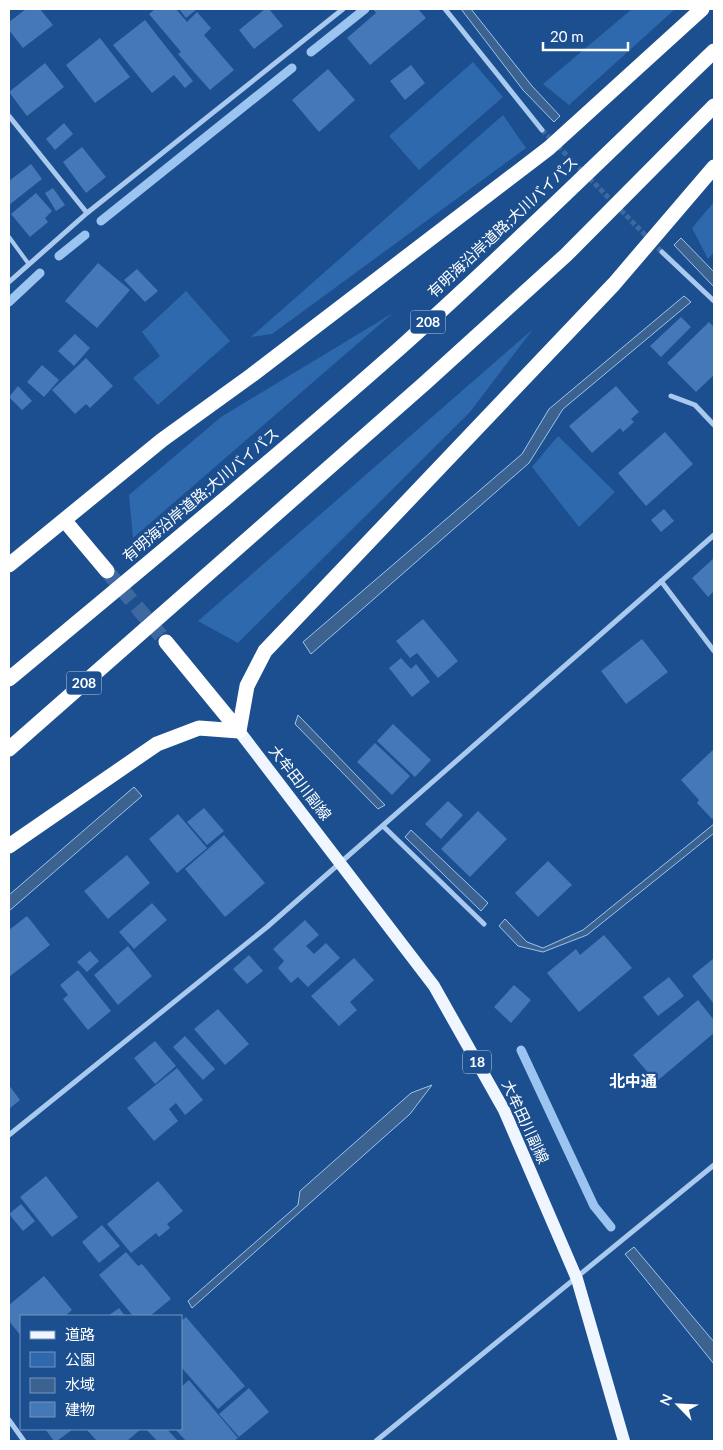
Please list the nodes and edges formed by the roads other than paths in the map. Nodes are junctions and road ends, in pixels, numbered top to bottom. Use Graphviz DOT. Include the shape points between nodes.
graph roads {
  1 [pos="343,9"];
  2 [pos="446,9"];
  3 [pos="702,9"];
  4 [pos="714,52"];
  5 [pos="714,106"];
  6 [pos="9,116"];
  7 [pos="542,130"];
  8 [pos="714,167"];
  9 [pos="87,213"];
  10 [pos="9,236"];
  11 [pos="662,252"];
  12 [pos="28,263"];
  13 [pos="9,282"];
  14 [pos="714,301"];
  15 [pos="671,396"];
  16 [pos="714,425"];
  17 [pos="65,521"];
  18 [pos="714,535"];
  19 [pos="9,566"];
  20 [pos="107,571"];
  21 [pos="661,581"];
  22 [pos="166,642"];
  23 [pos="714,651"];
  24 [pos="9,679"];
  25 [pos="239,731"];
  26 [pos="9,749"];
  27 [pos="383,826"];
  28 [pos="9,846"];
  29 [pos="341,862"];
  30 [pos="484,924"];
  31 [pos="9,1135"];
  32 [pos="714,1165"];
  33 [pos="577,1279"];
  34 [pos="9,1420"];
  35 [pos="24,1441"];
  36 [pos="376,1441"];
  37 [pos="624,1441"];
  1 -- 9 [label="street"];
  2 -- 7 [label="street"];
  3 -- 17 [label="highway" via="550,148 162,440"];
  4 -- 24 [label="highway, 有明海沿岸道路;大川バイパス / 208" via="400,348"];
  5 -- 26 [label="highway, 208" via="566,255"];
  6 -- 9 [label="street"];
  8 -- 25 [label="highway" via="614,284 265,651 247,686"];
  9 -- 12 [label="street"];
  10 -- 12 [label="lane"];
  11 -- 14 [label="street"];
  12 -- 13 [label="street"];
  15 -- 16 [label="street" via="695,405"];
  17 -- 19 [label="highway"];
  17 -- 20 [label="highway"];
  18 -- 21 [label="street"];
  21 -- 23 [label="street"];
  21 -- 27 [label="street"];
  22 -- 25 [label="highway"];
  25 -- 28 [label="highway" via="199,728 157,744"];
  25 -- 29 [label="main road, 大牟田川副線 / 18"];
  27 -- 29 [label="street"];
  27 -- 30 [label="street"];
  29 -- 31 [label="street" via="267,927"];
  29 -- 33 [label="main road, 大牟田川副線 / 18" via="434,986 504,1110"];
  32 -- 33 [label="street"];
  33 -- 36 [label="street"];
  33 -- 37 [label="main road, 大牟田川副線 / 18"];
  34 -- 35 [label="street"];
}
